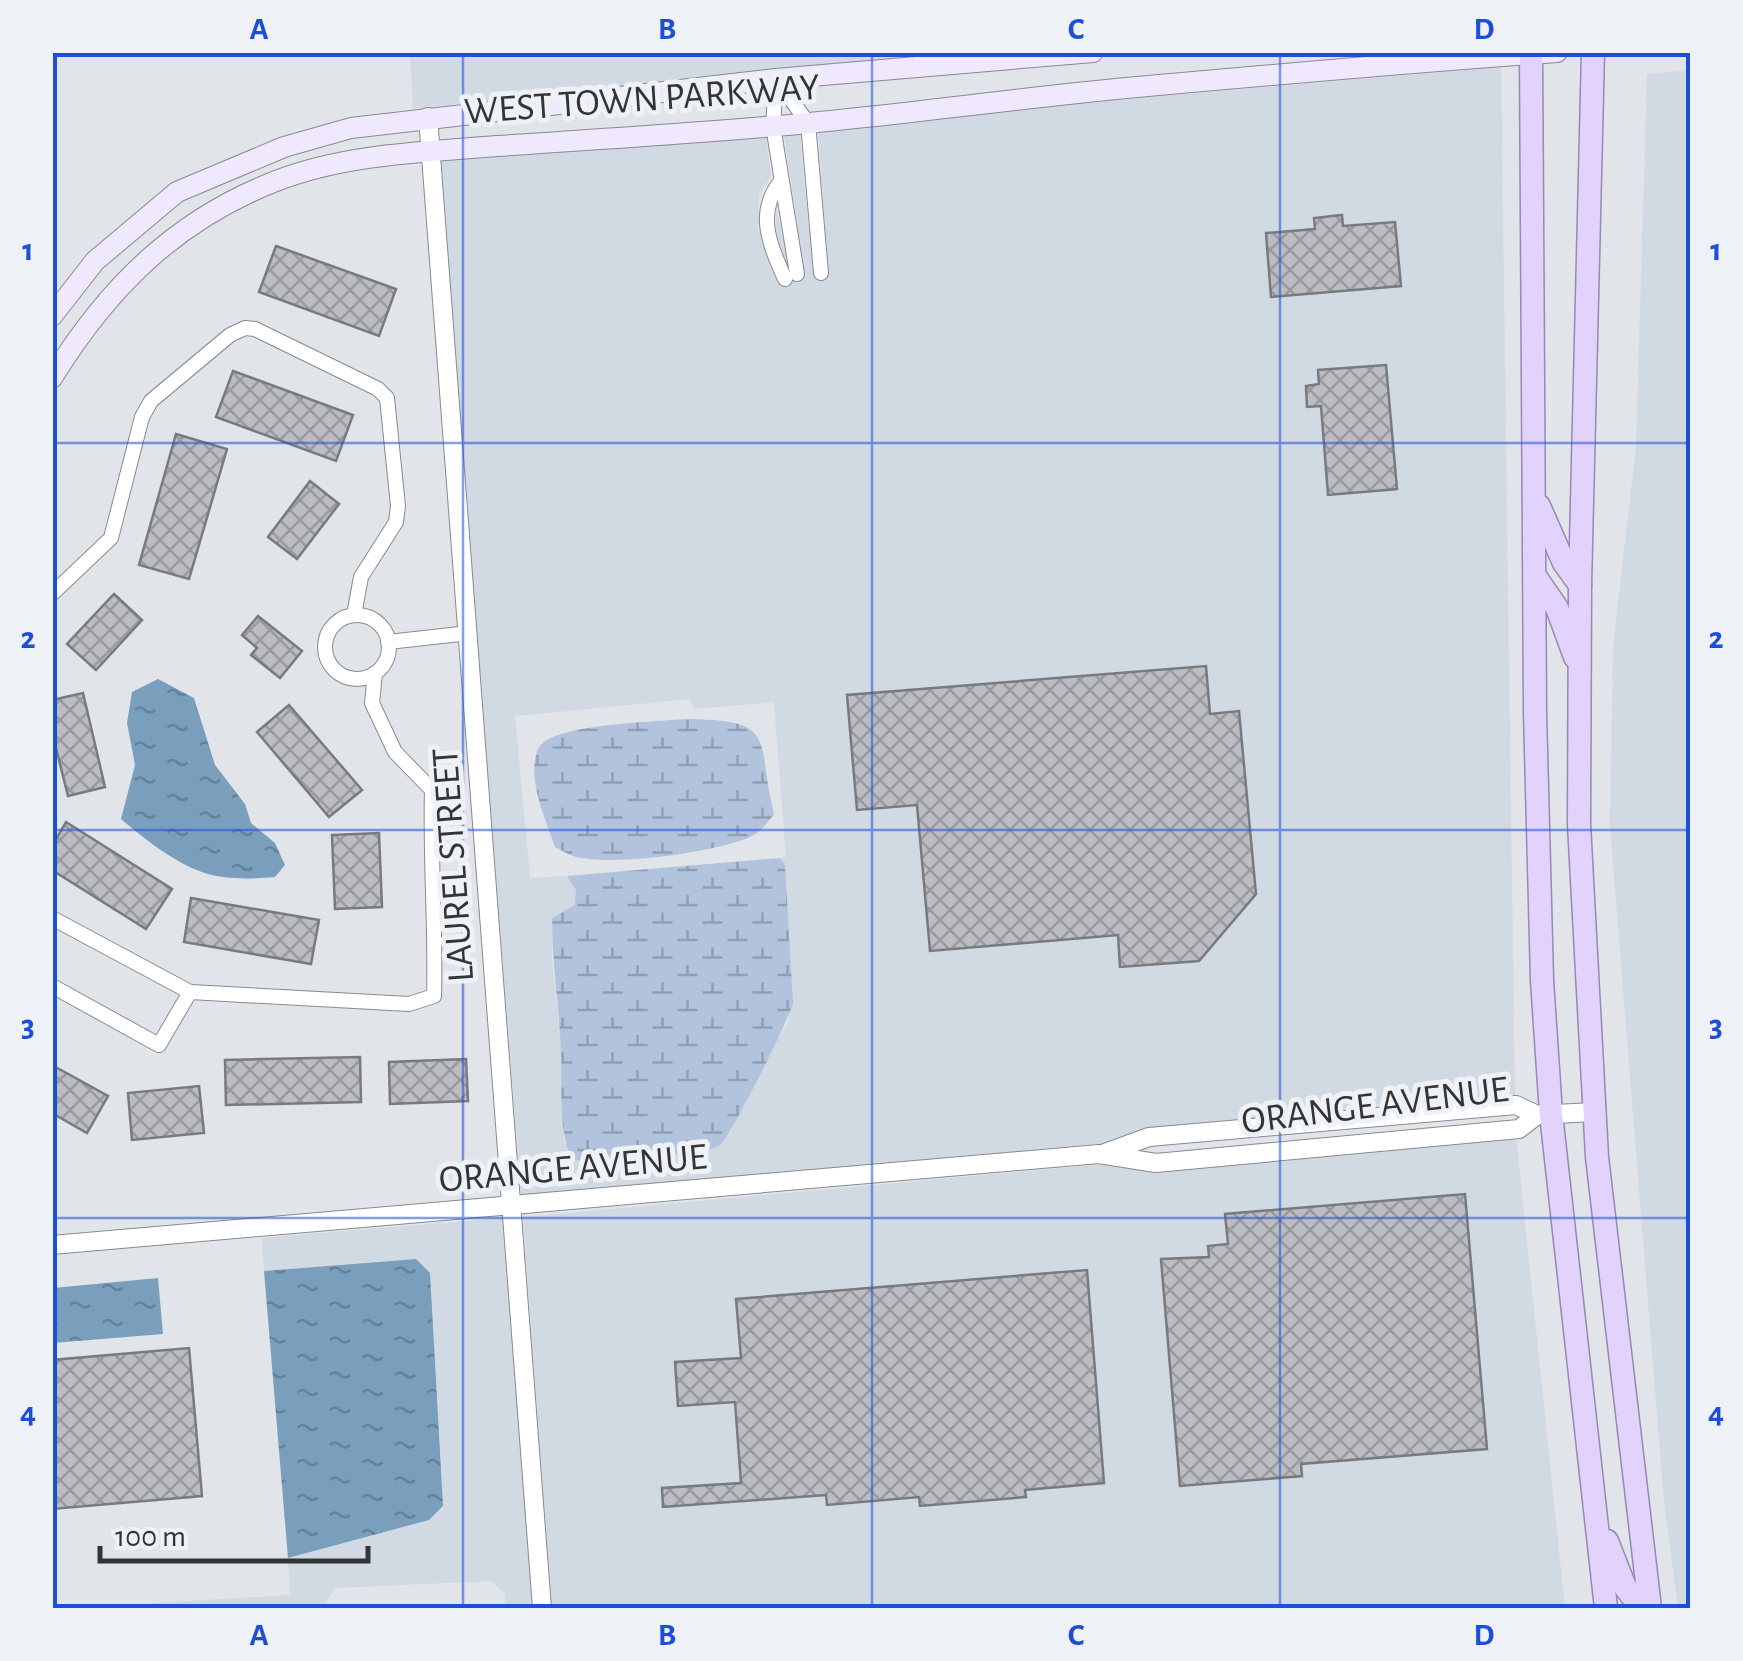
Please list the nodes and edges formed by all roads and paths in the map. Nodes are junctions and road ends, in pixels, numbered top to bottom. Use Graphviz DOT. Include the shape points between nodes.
graph roads {
  1 [pos="1093,52"];
  2 [pos="1557,52"];
  3 [pos="1593,52"];
  4 [pos="1532,53"];
  5 [pos="776,79"];
  6 [pos="428,117"];
  7 [pos="808,123"];
  8 [pos="774,126"];
  9 [pos="430,151"];
  10 [pos="781,181"];
  11 [pos="821,272"];
  12 [pos="52,316"];
  13 [pos="52,378"];
  14 [pos="1536,499"];
  15 [pos="1536,576"];
  16 [pos="1580,585"];
  17 [pos="52,594"];
  18 [pos="354,614"];
  19 [pos="469,633"];
  20 [pos="388,642"];
  21 [pos="1579,669"];
  22 [pos="375,673"];
  23 [pos="52,918"];
  24 [pos="52,986"];
  25 [pos="190,992"];
  26 [pos="1593,1112"];
  27 [pos="1544,1115"];
  28 [pos="1100,1154"];
  29 [pos="513,1207"];
  30 [pos="52,1245"];
  31 [pos="1597,1514"];
  32 [pos="542,1608"];
  33 [pos="1606,1608"];
  34 [pos="1641,1608"];
  35 [pos="1650,1608"];
  1 -- 5 [label="main road, WEST TOWN PARKWAY"];
  2 -- 4 [label="main road, WEST TOWN PARKWAY"];
  3 -- 16 [label="main road"];
  4 -- 7 [label="main road, WEST TOWN PARKWAY"];
  4 -- 14 [label="main road"];
  5 -- 6 [label="main road, WEST TOWN PARKWAY"];
  5 -- 7 [label="street"];
  5 -- 8 [label="street"];
  6 -- 9 [label="street, LAUREL STREET"];
  6 -- 12 [label="main road, WEST TOWN PARKWAY" via="284,147 177,192 95,261"];
  7 -- 8 [label="main road, WEST TOWN PARKWAY"];
  7 -- 11 [label="street"];
  8 -- 9 [label="main road, WEST TOWN PARKWAY"];
  8 -- 10 [label="street"];
  9 -- 13 [label="main road, WEST TOWN PARKWAY" via="279,180 180,231 144,260 79,334"];
  9 -- 19 [label="street, LAUREL STREET"];
  10 -- 10 [label="street" via="791,277 769,242 768,196"];
  14 -- 15 [label="main road"];
  14 -- 16 [label="main road"];
  15 -- 21 [label="main road" via="1557,608"];
  15 -- 27 [label="main road"];
  16 -- 21 [label="main road"];
  17 -- 18 [label="street" via="110,538 151,401 245,328 386,398 396,522 361,577"];
  18 -- 20 [label="street" via="383,628"];
  18 -- 22 [label="street" via="327,633 324,650 343,676"];
  19 -- 20 [label="street"];
  19 -- 29 [label="street, LAUREL STREET"];
  20 -- 22 [label="street" via="386,660"];
  21 -- 26 [label="main road"];
  22 -- 25 [label="street" via="372,702 395,752 432,790 434,996 409,1004"];
  23 -- 25 [label="street"];
  24 -- 25 [label="street" via="159,1045"];
  26 -- 27 [label="street, ORANGE AVENUE"];
  26 -- 35 [label="main road"];
  27 -- 28 [label="street, ORANGE AVENUE" via="1516,1106 1186,1133"];
  27 -- 28 [label="street, ORANGE AVENUE" via="1519,1129 1156,1163"];
  27 -- 31 [label="main road"];
  28 -- 29 [label="street, ORANGE AVENUE"];
  29 -- 30 [label="street, ORANGE AVENUE"];
  29 -- 32 [label="street, LAUREL STREET"];
  31 -- 33 [label="main road"];
  31 -- 34 [label="main road" via="1625,1587"];
}
